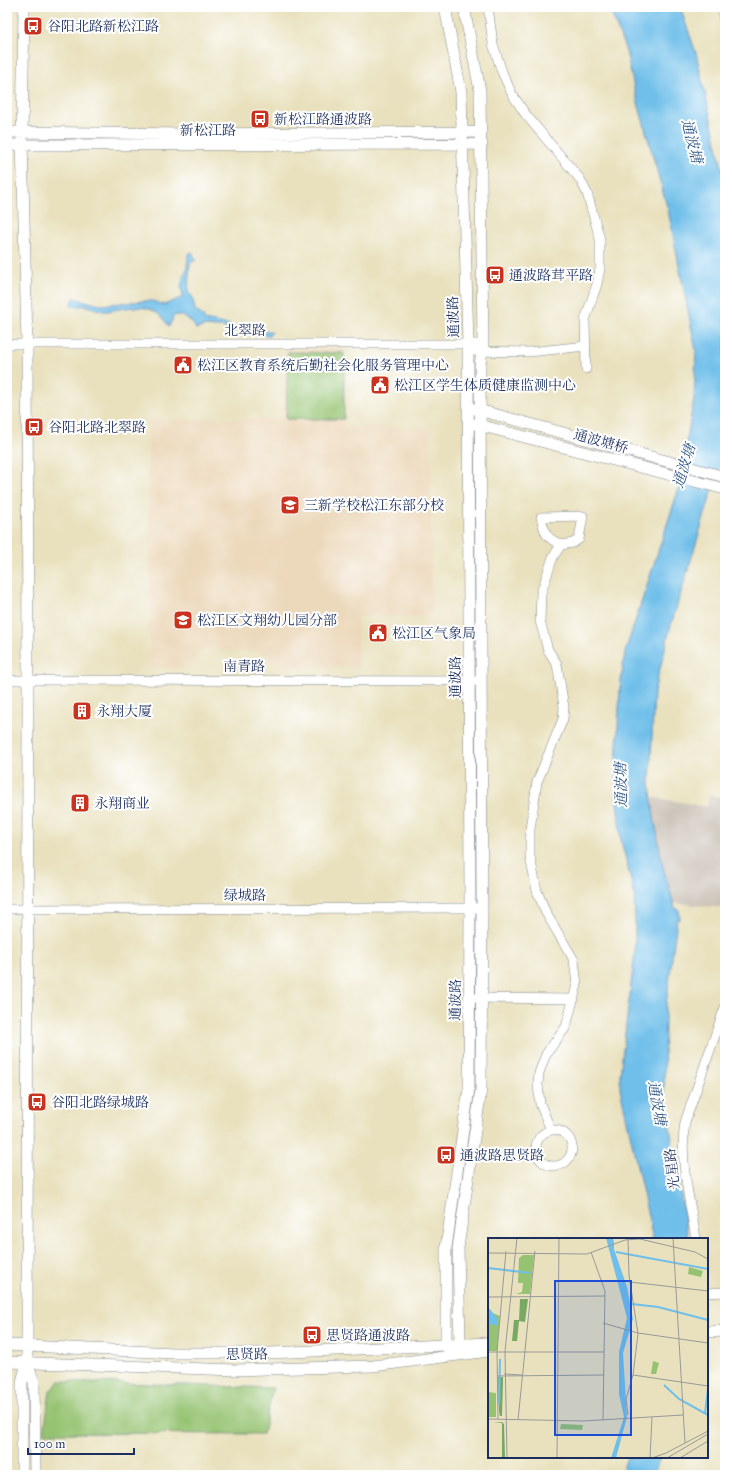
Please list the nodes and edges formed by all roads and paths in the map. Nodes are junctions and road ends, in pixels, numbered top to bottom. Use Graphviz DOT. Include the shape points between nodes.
graph roads {
  1 [pos="24,7"];
  2 [pos="445,7"];
  3 [pos="464,7"];
  4 [pos="488,7"];
  5 [pos="722,7"];
  6 [pos="725,29"];
  7 [pos="7,132"];
  8 [pos="22,132"];
  9 [pos="462,132"];
  10 [pos="481,132"];
  11 [pos="463,144"];
  12 [pos="482,144"];
  13 [pos="7,145"];
  14 [pos="22,145"];
  15 [pos="7,344"];
  16 [pos="27,344"];
  17 [pos="586,346"];
  18 [pos="468,347"];
  19 [pos="482,347"];
  20 [pos="586,369"];
  21 [pos="468,408"];
  22 [pos="480,411"];
  23 [pos="468,422"];
  24 [pos="480,425"];
  25 [pos="725,477"];
  26 [pos="725,490"];
  27 [pos="561,545"];
  28 [pos="7,680"];
  29 [pos="28,680"];
  30 [pos="481,680"];
  31 [pos="470,681"];
  32 [pos="470,908"];
  33 [pos="482,908"];
  34 [pos="7,909"];
  35 [pos="27,909"];
  36 [pos="470,998"];
  37 [pos="481,998"];
  38 [pos="574,999"];
  39 [pos="725,1007"];
  40 [pos="550,1130"];
  41 [pos="696,1238"];
  42 [pos="725,1292"];
  43 [pos="708,1293"];
  44 [pos="725,1323"];
  45 [pos="708,1324"];
  46 [pos="725,1330"];
  47 [pos="708,1332"];
  48 [pos="7,1345"];
  49 [pos="460,1345"];
  50 [pos="26,1347"];
  51 [pos="488,1347"];
  52 [pos="447,1351"];
  53 [pos="7,1362"];
  54 [pos="27,1362"];
  55 [pos="22,1475"];
  56 [pos="35,1475"];
  1 -- 8 [label="main road"];
  2 -- 9 [label="main road, 通波路" via="461,92"];
  3 -- 10 [label="main road, 通波路" via="480,91"];
  4 -- 17 [label="street" via="493,44 512,94 526,116 580,179 587,193 600,238 600,269 598,284 585,320"];
  5 -- 6 [label="street"];
  7 -- 8 [label="main road, 新松江路"];
  8 -- 9 [label="main road, 新松江路"];
  8 -- 14 [label="main road"];
  9 -- 10 [label="main road, 新松江路"];
  9 -- 11 [label="main road, 通波路"];
  10 -- 12 [label="main road, 通波路"];
  11 -- 12 [label="main road, 新松江路"];
  11 -- 14 [label="main road, 新松江路"];
  11 -- 18 [label="main road, 通波路"];
  12 -- 19 [label="main road, 通波路"];
  13 -- 14 [label="main road, 新松江路"];
  14 -- 16 [label="main road"];
  15 -- 16 [label="street, 北翠路"];
  16 -- 18 [label="street, 北翠路"];
  16 -- 29 [label="main road"];
  17 -- 19 [label="street, 北翠路" via="529,352"];
  17 -- 20 [label="street"];
  18 -- 19 [label="street, 北翠路"];
  18 -- 21 [label="main road, 通波路"];
  19 -- 22 [label="main road, 通波路"];
  21 -- 22 [label="main road"];
  21 -- 23 [label="main road, 通波路"];
  22 -- 24 [label="main road, 通波路"];
  22 -- 25 [label="main road"];
  23 -- 24 [label="main road, 通波塘桥"];
  23 -- 31 [label="main road, 通波路"];
  24 -- 26 [label="main road, 通波塘桥"];
  24 -- 30 [label="main road, 通波路"];
  27 -- 27 [label="street" via="549,539 541,517 583,516 579,539"];
  27 -- 38 [label="street" via="552,557 541,593 540,621 548,650 557,664 564,707 563,719 537,782 530,829 530,857 541,902 574,960 577,985"];
  28 -- 29 [label="street, 南青路"];
  29 -- 31 [label="street, 南青路"];
  29 -- 35 [label="main road"];
  30 -- 31 [label="street, 南青路"];
  30 -- 33 [label="main road, 通波路"];
  31 -- 32 [label="main road, 通波路"];
  32 -- 33 [label="street, 绿城路"];
  32 -- 35 [label="street, 绿城路"];
  32 -- 36 [label="main road, 通波路"];
  33 -- 37 [label="main road, 通波路"];
  34 -- 35 [label="street, 绿城路"];
  35 -- 50 [label="main road"];
  36 -- 37 [label="street"];
  36 -- 52 [label="main road, 通波路" via="469,1089 446,1248"];
  37 -- 38 [label="street"];
  37 -- 49 [label="main road, 通波路" via="481,1089 458,1248"];
  38 -- 40 [label="street" via="566,1027 546,1054 539,1073 540,1104"];
  39 -- 41 [label="street, 光星路" via="686,1122 683,1140"];
  42 -- 43 [label="street"];
  44 -- 45 [label="main road"];
  46 -- 47 [label="main road"];
  48 -- 50 [label="main road, 思贤路"];
  49 -- 51 [label="main road"];
  49 -- 52 [label="main road"];
  50 -- 52 [label="main road, 思贤路" via="174,1353 270,1353 408,1345"];
  50 -- 54 [label="main road"];
  51 -- 52 [label="main road, 思贤路"];
  52 -- 54 [label="main road, 思贤路" via="373,1366 236,1370"];
  53 -- 54 [label="main road, 思贤路"];
  54 -- 55 [label="main road" via="22,1382"];
  54 -- 56 [label="main road" via="34,1382"];
}
